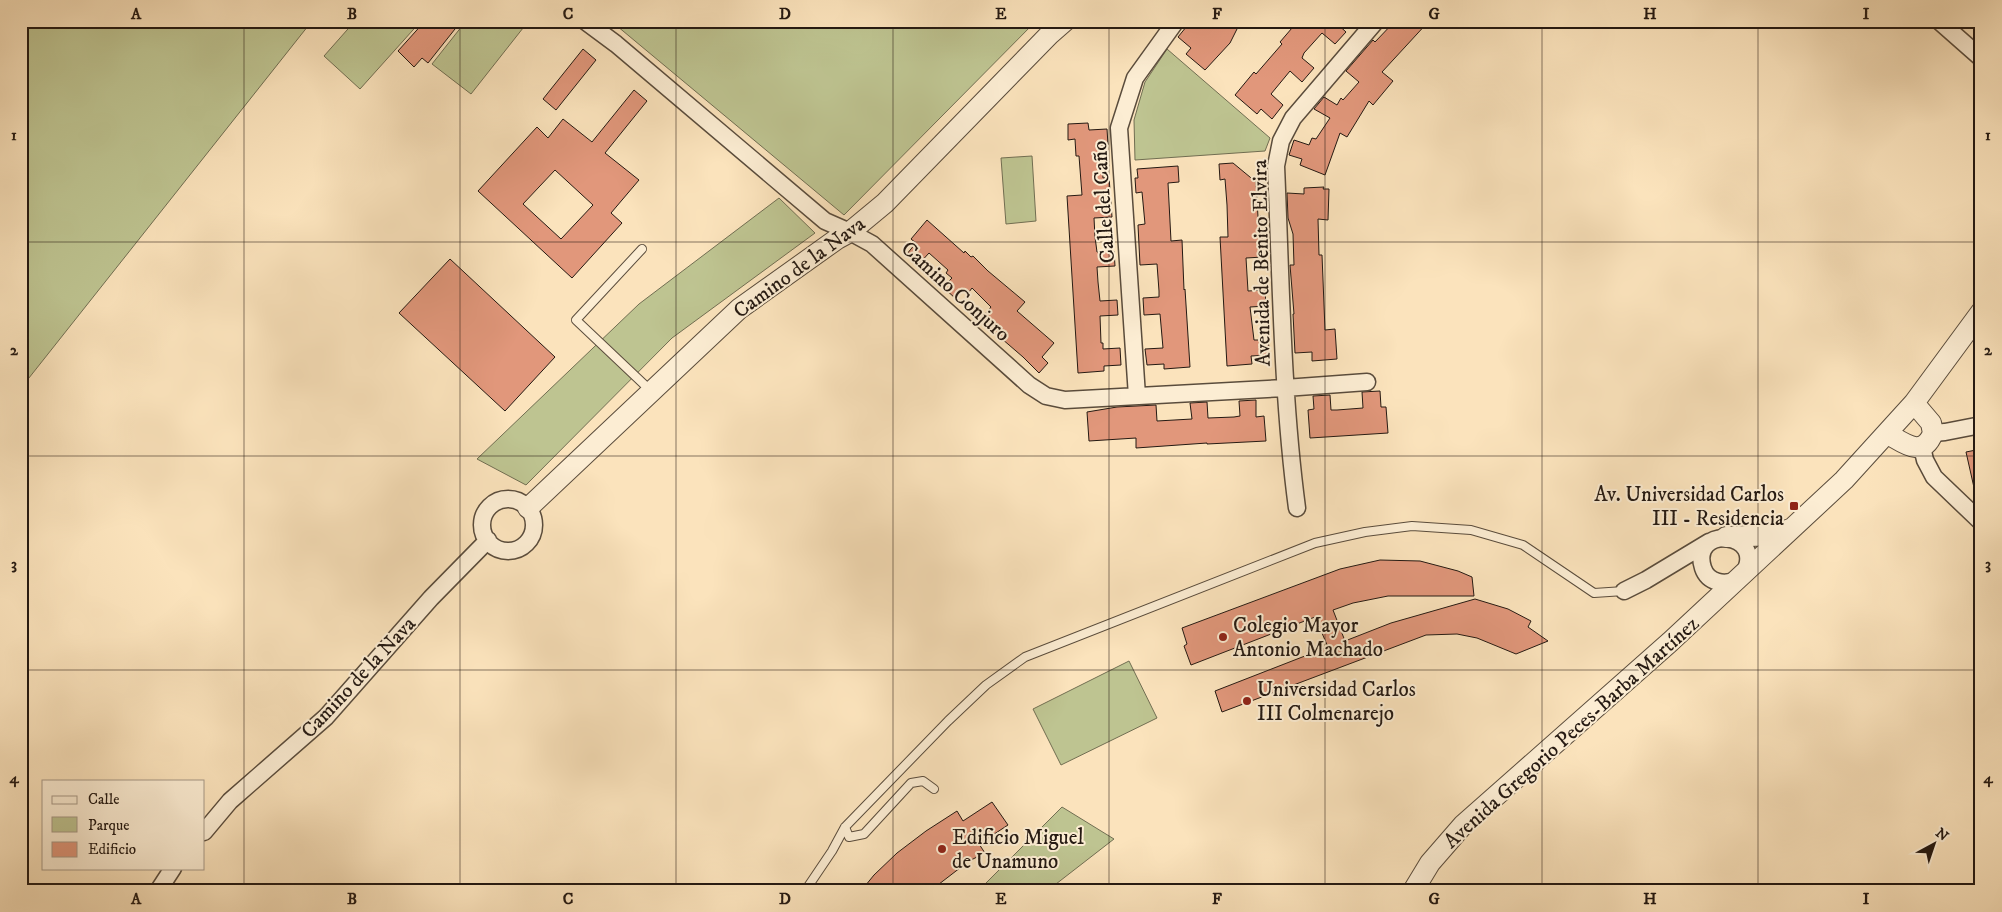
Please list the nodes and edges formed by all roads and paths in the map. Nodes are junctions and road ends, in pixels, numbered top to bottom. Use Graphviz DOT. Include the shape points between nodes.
graph roads {
  1 [pos="585,21"];
  2 [pos="1065,21"];
  3 [pos="1176,21"];
  4 [pos="1376,21"];
  5 [pos="1939,21"];
  6 [pos="1981,58"];
  7 [pos="850,232"];
  8 [pos="642,249"];
  9 [pos="1981,312"];
  10 [pos="1367,382"];
  11 [pos="1285,388"];
  12 [pos="651,391"];
  13 [pos="1138,396"];
  14 [pos="1914,403"];
  15 [pos="1981,425"];
  16 [pos="1888,434"];
  17 [pos="1927,440"];
  18 [pos="528,508"];
  19 [pos="1297,508"];
  20 [pos="1981,522"];
  21 [pos="1792,528"];
  22 [pos="1718,539"];
  23 [pos="488,540"];
  24 [pos="1667,567"];
  25 [pos="1708,576"];
  26 [pos="1740,577"];
  27 [pos="1624,591"];
  28 [pos="1713,602"];
  29 [pos="934,789"];
  30 [pos="845,828"];
  31 [pos="205,831"];
  32 [pos="172,870"];
  33 [pos="158,891"];
  34 [pos="805,891"];
  35 [pos="1413,891"];
  1 -- 7 [label="street, Camino Conjuro" via="825,221"];
  2 -- 7 [label="street, Camino de la Nava" via="885,203"];
  3 -- 13 [label="street, Calle del Caño" via="1135,78 1119,128"];
  4 -- 11 [label="street, Avenida de Benito Elvira" via="1293,118 1281,141 1276,166"];
  5 -- 6 [label="street"];
  7 -- 12 [label="street, Camino de la Nava" via="740,309"];
  7 -- 13 [label="street, Camino Conjuro" via="872,244 1029,385 1046,396 1065,400"];
  8 -- 12 [label="lane" via="576,320"];
  9 -- 14 [label="street, Avenida Gregorio Peces-Barba Martínez"];
  10 -- 11 [label="street, Camino Conjuro"];
  11 -- 13 [label="street, Camino Conjuro"];
  11 -- 19 [label="street, Avenida de Benito Elvira"];
  12 -- 18 [label="street, Camino de la Nava"];
  14 -- 16 [label="street, Avenida Gregorio Peces-Barba Martínez"];
  14 -- 17 [label="street" via="1931,423"];
  15 -- 17 [label="street" via="1945,432"];
  16 -- 17 [label="street" via="1912,447"];
  16 -- 21 [label="street, Avenida Gregorio Peces-Barba Martínez"];
  17 -- 20 [label="street" via="1925,460 1934,477"];
  18 -- 23 [label="street" via="511,499 493,504 483,521 483,531"];
  18 -- 23 [label="street" via="534,527 525,545 516,550 505,550"];
  21 -- 22 [label="street" via="1773,535"];
  21 -- 26 [label="street, Avenida Gregorio Peces-Barba Martínez"];
  22 -- 24 [label="street"];
  22 -- 25 [label="street" via="1702,552 1701,559"];
  22 -- 26 [label="street" via="1734,538 1745,548 1748,563"];
  23 -- 31 [label="street, Camino de la Nava" via="431,598 326,717 230,801"];
  24 -- 25 [label="street" via="1692,568"];
  24 -- 27 [label="street"];
  25 -- 26 [label="street" via="1725,583"];
  25 -- 28 [label="street" via="1715,590"];
  26 -- 28 [label="street, Avenida Gregorio Peces-Barba Martínez"];
  27 -- 30 [label="lane" via="1594,593 1523,545 1471,530 1412,526 1315,543 1025,657 986,685"];
  28 -- 35 [label="street, Avenida Gregorio Peces-Barba Martínez" via="1462,825"];
  29 -- 30 [label="lane" via="923,780 911,783 864,834 849,837"];
  30 -- 34 [label="lane"];
  32 -- 33 [label="street"];
}
